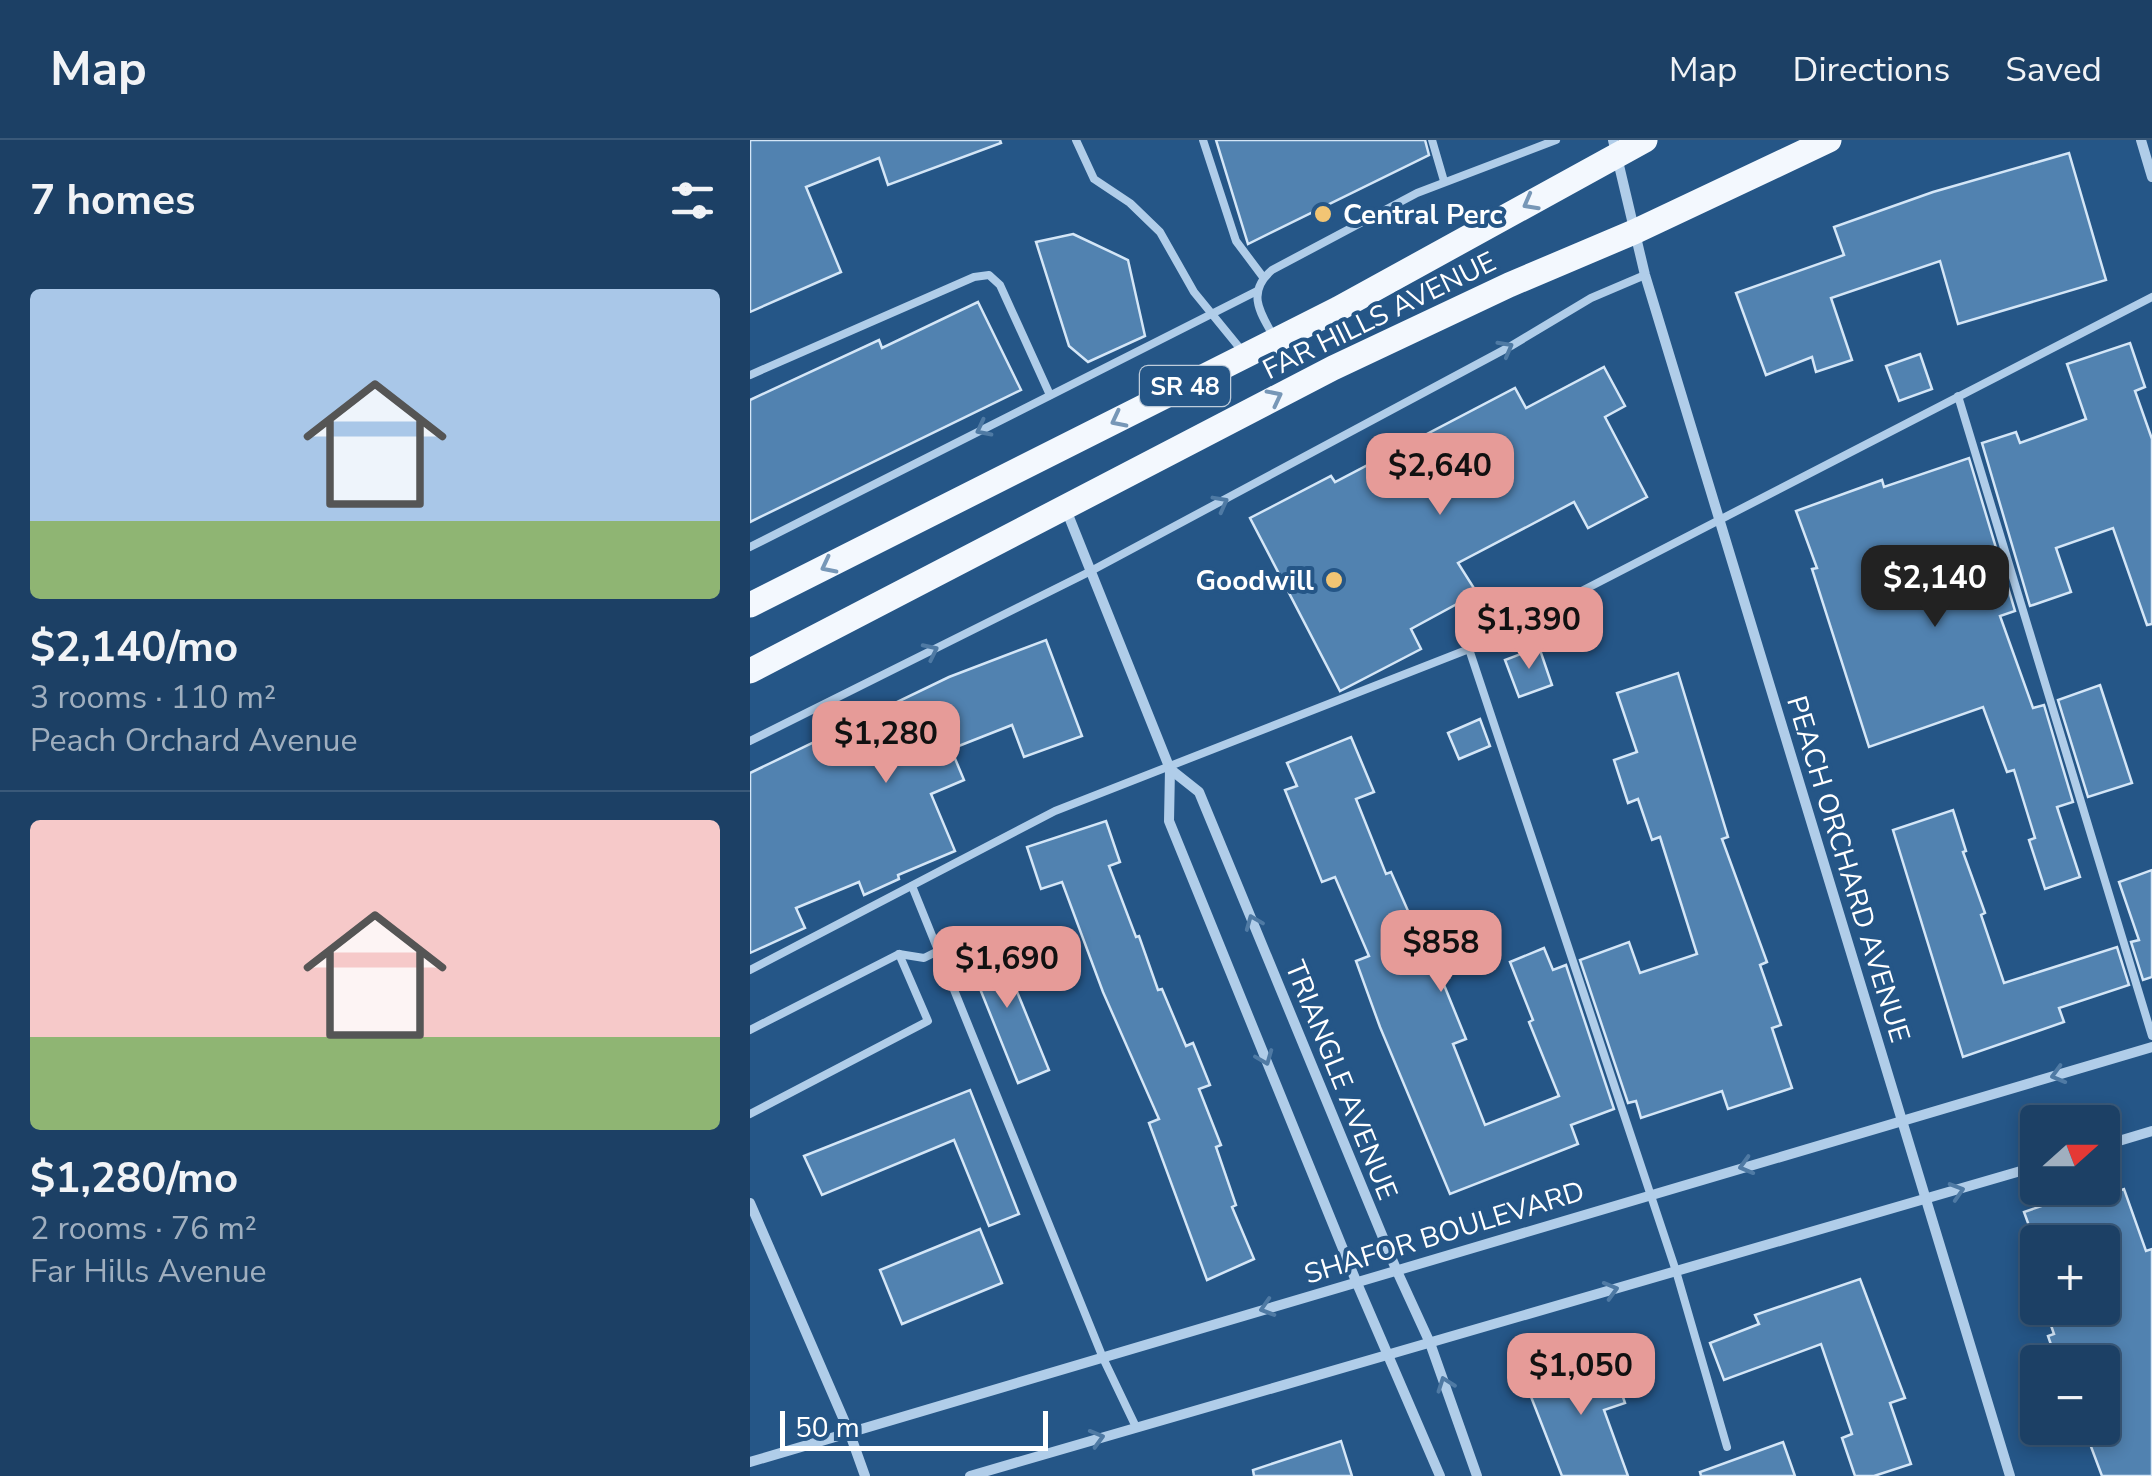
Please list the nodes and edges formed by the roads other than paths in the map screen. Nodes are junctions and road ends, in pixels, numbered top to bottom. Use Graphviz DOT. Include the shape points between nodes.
graph roads {
  1 [pos="1076,140"];
  2 [pos="1203,140"];
  3 [pos="1432,140"];
  4 [pos="1556,140"];
  5 [pos="1645,140"];
  6 [pos="1829,140"];
  7 [pos="2141,140"];
  8 [pos="1614,148"];
  9 [pos="2152,177"];
  10 [pos="1444,181"];
  11 [pos="1634,232"];
  12 [pos="1645,275"];
  13 [pos="1264,277"];
  14 [pos="1257,291"];
  15 [pos="2152,296"];
  16 [pos="1212,314"];
  17 [pos="1276,340"];
  18 [pos="1246,356"];
  19 [pos="750,374"];
  20 [pos="1050,395"];
  21 [pos="1958,396"];
  22 [pos="1064,507"];
  23 [pos="1718,520"];
  24 [pos="750,547"];
  25 [pos="1089,572"];
  26 [pos="750,605"];
  27 [pos="1470,650"];
  28 [pos="750,671"];
  29 [pos="750,741"];
  30 [pos="1170,769"];
  31 [pos="912,886"];
  32 [pos="938,951"];
  33 [pos="899,954"];
  34 [pos="750,970"];
  35 [pos="750,1030"];
  36 [pos="2152,1036"];
  37 [pos="2152,1048"];
  38 [pos="750,1114"];
  39 [pos="1902,1120"];
  40 [pos="2152,1131"];
  41 [pos="2120,1141"];
  42 [pos="2020,1172"];
  43 [pos="1649,1194"];
  44 [pos="1926,1201"];
  45 [pos="750,1203"];
  46 [pos="753,1217"];
  47 [pos="1396,1269"];
  48 [pos="1676,1271"];
  49 [pos="1356,1281"];
  50 [pos="1430,1342"];
  51 [pos="1390,1354"];
  52 [pos="1104,1358"];
  53 [pos="1136,1427"];
  54 [pos="850,1434"];
  55 [pos="1727,1447"];
  56 [pos="750,1462"];
  57 [pos="865,1476"];
  58 [pos="970,1476"];
  59 [pos="1440,1476"];
  60 [pos="1477,1476"];
  61 [pos="2010,1476"];
  1 -- 16 [label="lane" via="1094,179 1160,232"];
  2 -- 13 [label="lane" via="1236,241"];
  3 -- 10 [label="lane"];
  4 -- 10 [label="lane"];
  5 -- 8 [label="main road, FAR HILLS AVENUE / SR 48"];
  6 -- 11 [label="main road, FAR HILLS AVENUE / SR 48"];
  7 -- 9 [label="street"];
  8 -- 11 [label="street, PEACH ORCHARD AVENUE"];
  8 -- 17 [label="main road, FAR HILLS AVENUE / SR 48, one-way"];
  10 -- 13 [label="lane"];
  11 -- 12 [label="street, PEACH ORCHARD AVENUE"];
  22 -- 11 [label="main road, FAR HILLS AVENUE / SR 48, one-way" via="1332,368"];
  12 -- 23 [label="street, PEACH ORCHARD AVENUE"];
  25 -- 12 [label="lane, one-way" via="1591,298"];
  13 -- 14 [label="lane"];
  14 -- 16 [label="lane"];
  14 -- 17 [label="lane" via="1258,310"];
  15 -- 21 [label="lane"];
  16 -- 18 [label="lane"];
  16 -- 20 [label="lane"];
  17 -- 18 [label="main road, FAR HILLS AVENUE / SR 48"];
  18 -- 26 [label="main road, FAR HILLS AVENUE / SR 48, one-way"];
  19 -- 20 [label="lane" via="989,275 1000,285"];
  20 -- 24 [label="lane, one-way"];
  21 -- 23 [label="lane"];
  21 -- 36 [label="lane"];
  22 -- 25 [label="street, TRIANGLE AVENUE"];
  22 -- 28 [label="main road, FAR HILLS AVENUE / SR 48"];
  23 -- 27 [label="lane"];
  23 -- 39 [label="street, PEACH ORCHARD AVENUE"];
  29 -- 25 [label="lane, one-way"];
  25 -- 30 [label="street, TRIANGLE AVENUE"];
  27 -- 30 [label="lane"];
  27 -- 43 [label="lane"];
  30 -- 31 [label="lane" via="1055,812"];
  47 -- 30 [label="street, TRIANGLE AVENUE, one-way" via="1200,792"];
  30 -- 49 [label="street, TRIANGLE AVENUE, one-way" via="1169,820"];
  31 -- 32 [label="lane"];
  31 -- 34 [label="lane"];
  32 -- 33 [label="lane" via="924,958"];
  32 -- 52 [label="lane"];
  33 -- 35 [label="lane"];
  33 -- 38 [label="lane" via="928,1021"];
  37 -- 39 [label="street, SHAFOR BOULEVARD, one-way"];
  39 -- 43 [label="street, SHAFOR BOULEVARD, one-way"];
  39 -- 44 [label="street, PEACH ORCHARD AVENUE"];
  40 -- 41 [label="street"];
  44 -- 42 [label="street, one-way"];
  43 -- 47 [label="street, SHAFOR BOULEVARD"];
  43 -- 48 [label="lane"];
  44 -- 48 [label="street"];
  44 -- 61 [label="street, PEACH ORCHARD AVENUE"];
  45 -- 46 [label="street"];
  46 -- 54 [label="street"];
  47 -- 49 [label="street, SHAFOR BOULEVARD"];
  47 -- 50 [label="street, TRIANGLE AVENUE"];
  50 -- 48 [label="street, one-way"];
  48 -- 55 [label="lane"];
  49 -- 51 [label="street, TRIANGLE AVENUE"];
  49 -- 52 [label="street, SHAFOR BOULEVARD, one-way"];
  50 -- 51 [label="street"];
  60 -- 50 [label="street, TRIANGLE AVENUE, one-way"];
  51 -- 53 [label="street"];
  51 -- 59 [label="street, TRIANGLE AVENUE"];
  52 -- 53 [label="lane"];
  52 -- 54 [label="street, SHAFOR BOULEVARD"];
  58 -- 53 [label="street, one-way"];
  54 -- 56 [label="street, SHAFOR BOULEVARD"];
  54 -- 57 [label="street"];
}
